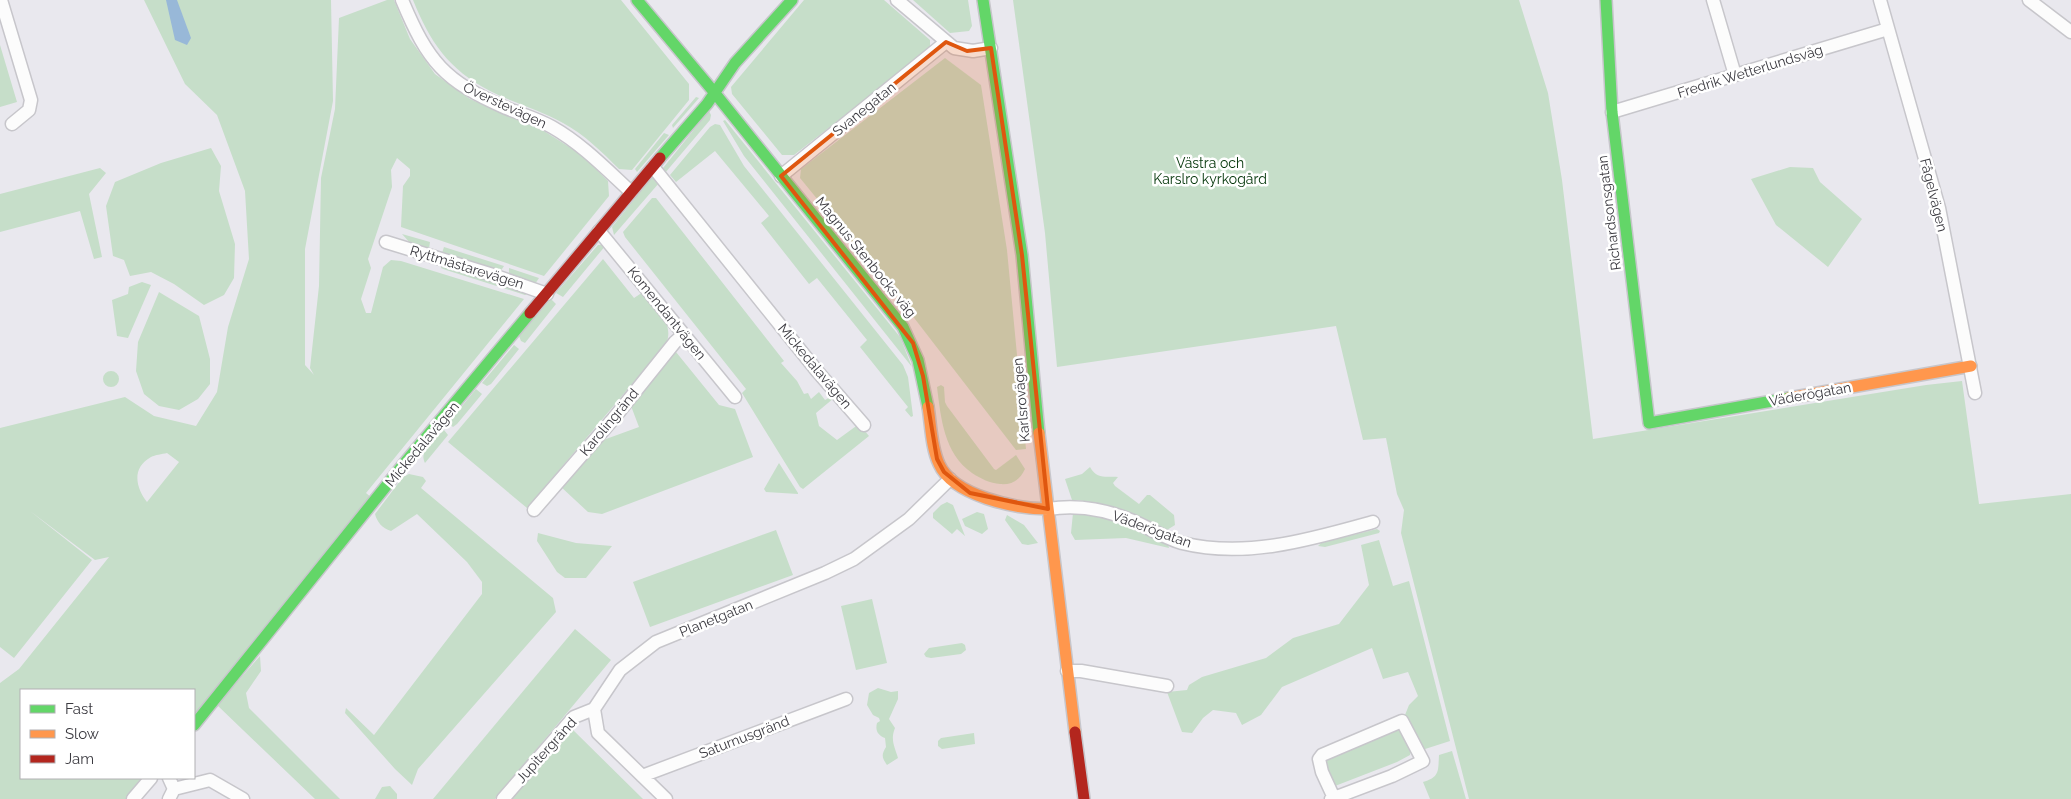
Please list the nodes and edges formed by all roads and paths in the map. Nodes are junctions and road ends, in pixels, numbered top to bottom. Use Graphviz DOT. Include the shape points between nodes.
graph roads {
  1 [pos="1,0"];
  2 [pos="402,0"];
  3 [pos="637,0"];
  4 [pos="792,0"];
  5 [pos="896,0"];
  6 [pos="983,0"];
  7 [pos="1606,0"];
  8 [pos="1713,0"];
  9 [pos="1880,0"];
  10 [pos="2029,0"];
  11 [pos="1888,28"];
  12 [pos="2070,30"];
  13 [pos="946,42"];
  14 [pos="991,48"];
  15 [pos="1735,75"];
  16 [pos="714,92"];
  17 [pos="1612,112"];
  18 [pos="12,124"];
  19 [pos="653,167"];
  20 [pos="781,176"];
  21 [pos="631,192"];
  22 [pos="599,231"];
  23 [pos="386,242"];
  24 [pos="547,294"];
  25 [pos="684,334"];
  26 [pos="1970,366"];
  27 [pos="1976,393"];
  28 [pos="735,397"];
  29 [pos="1649,423"];
  30 [pos="864,424"];
  31 [pos="950,479"];
  32 [pos="1048,509"];
  33 [pos="534,510"];
  34 [pos="1374,522"];
  35 [pos="1067,671"];
  36 [pos="1167,686"];
  37 [pos="846,699"];
  38 [pos="594,709"];
  39 [pos="195,724"];
  40 [pos="642,776"];
  41 [pos="149,779"];
  42 [pos="170,788"];
  43 [pos="1332,798"];
  44 [pos="133,799"];
  45 [pos="243,799"];
  46 [pos="503,799"];
  47 [pos="665,799"];
  48 [pos="1084,799"];
  1 -- 18 [label="street" via="31,100 29,110"];
  2 -- 21 [label="street, Överstevägen" via="419,38 448,76 486,99 550,126 574,141"];
  3 -- 16 [label="street, Magnus Stenbocks väg"];
  4 -- 16 [label="street, Mickedalavägen"];
  5 -- 13 [label="street"];
  6 -- 14 [label="street, Karlsrovägen"];
  7 -- 17 [label="street, Richardsonsgatan"];
  8 -- 15 [label="street"];
  9 -- 11 [label="street, Fågelvägen"];
  10 -- 12 [label="street"];
  11 -- 15 [label="street, Fredrik Wetterlundsväg"];
  11 -- 26 [label="street, Fågelvägen" via="1939,208"];
  13 -- 14 [label="street" via="967,51"];
  13 -- 20 [label="street, Svanegatan"];
  14 -- 32 [label="street, Karlsrovägen" via="1022,255"];
  15 -- 17 [label="street, Fredrik Wetterlundsväg"];
  16 -- 19 [label="street, Mickedalavägen"];
  16 -- 20 [label="street, Magnus Stenbocks väg"];
  17 -- 29 [label="street, Richardsonsgatan"];
  19 -- 21 [label="street, Mickedalavägen"];
  19 -- 30 [label="street, Mickedalavägen" via="817,371"];
  20 -- 31 [label="street, Magnus Stenbocks väg" via="874,290 913,344 923,376 937,459"];
  21 -- 22 [label="street, Mickedalavägen"];
  22 -- 24 [label="street, Mickedalavägen"];
  22 -- 25 [label="street, Komendantvägen"];
  23 -- 24 [label="street, Ryttmästarevägen"];
  24 -- 39 [label="street, Mickedalavägen"];
  25 -- 28 [label="street, Komendantvägen"];
  25 -- 33 [label="street, Karolingränd"];
  26 -- 27 [label="street, Fågelvägen"];
  26 -- 29 [label="street, Väderögatan"];
  31 -- 32 [label="street, Magnus Stenbocks väg" via="964,490 986,498 1028,508"];
  31 -- 38 [label="street, Planetgatan" via="909,519 854,559 656,642 620,670"];
  32 -- 34 [label="street, Väderögatan" via="1084,506 1132,521 1180,542 1243,549 1285,544"];
  32 -- 35 [label="street, Karlsrovägen"];
  35 -- 36 [label="street"];
  35 -- 48 [label="street, Karlsrovägen"];
  37 -- 40 [label="street, Saturnusgränd"];
  38 -- 40 [label="street" via="598,732"];
  38 -- 46 [label="street, Jupitergränd" via="574,717"];
  40 -- 47 [label="street"];
  41 -- 44 [label="street"];
  42 -- 45 [label="street" via="210,780"];
  43 -- 43 [label="street" via="1423,761 1402,721 1328,752 1320,759"];
}
